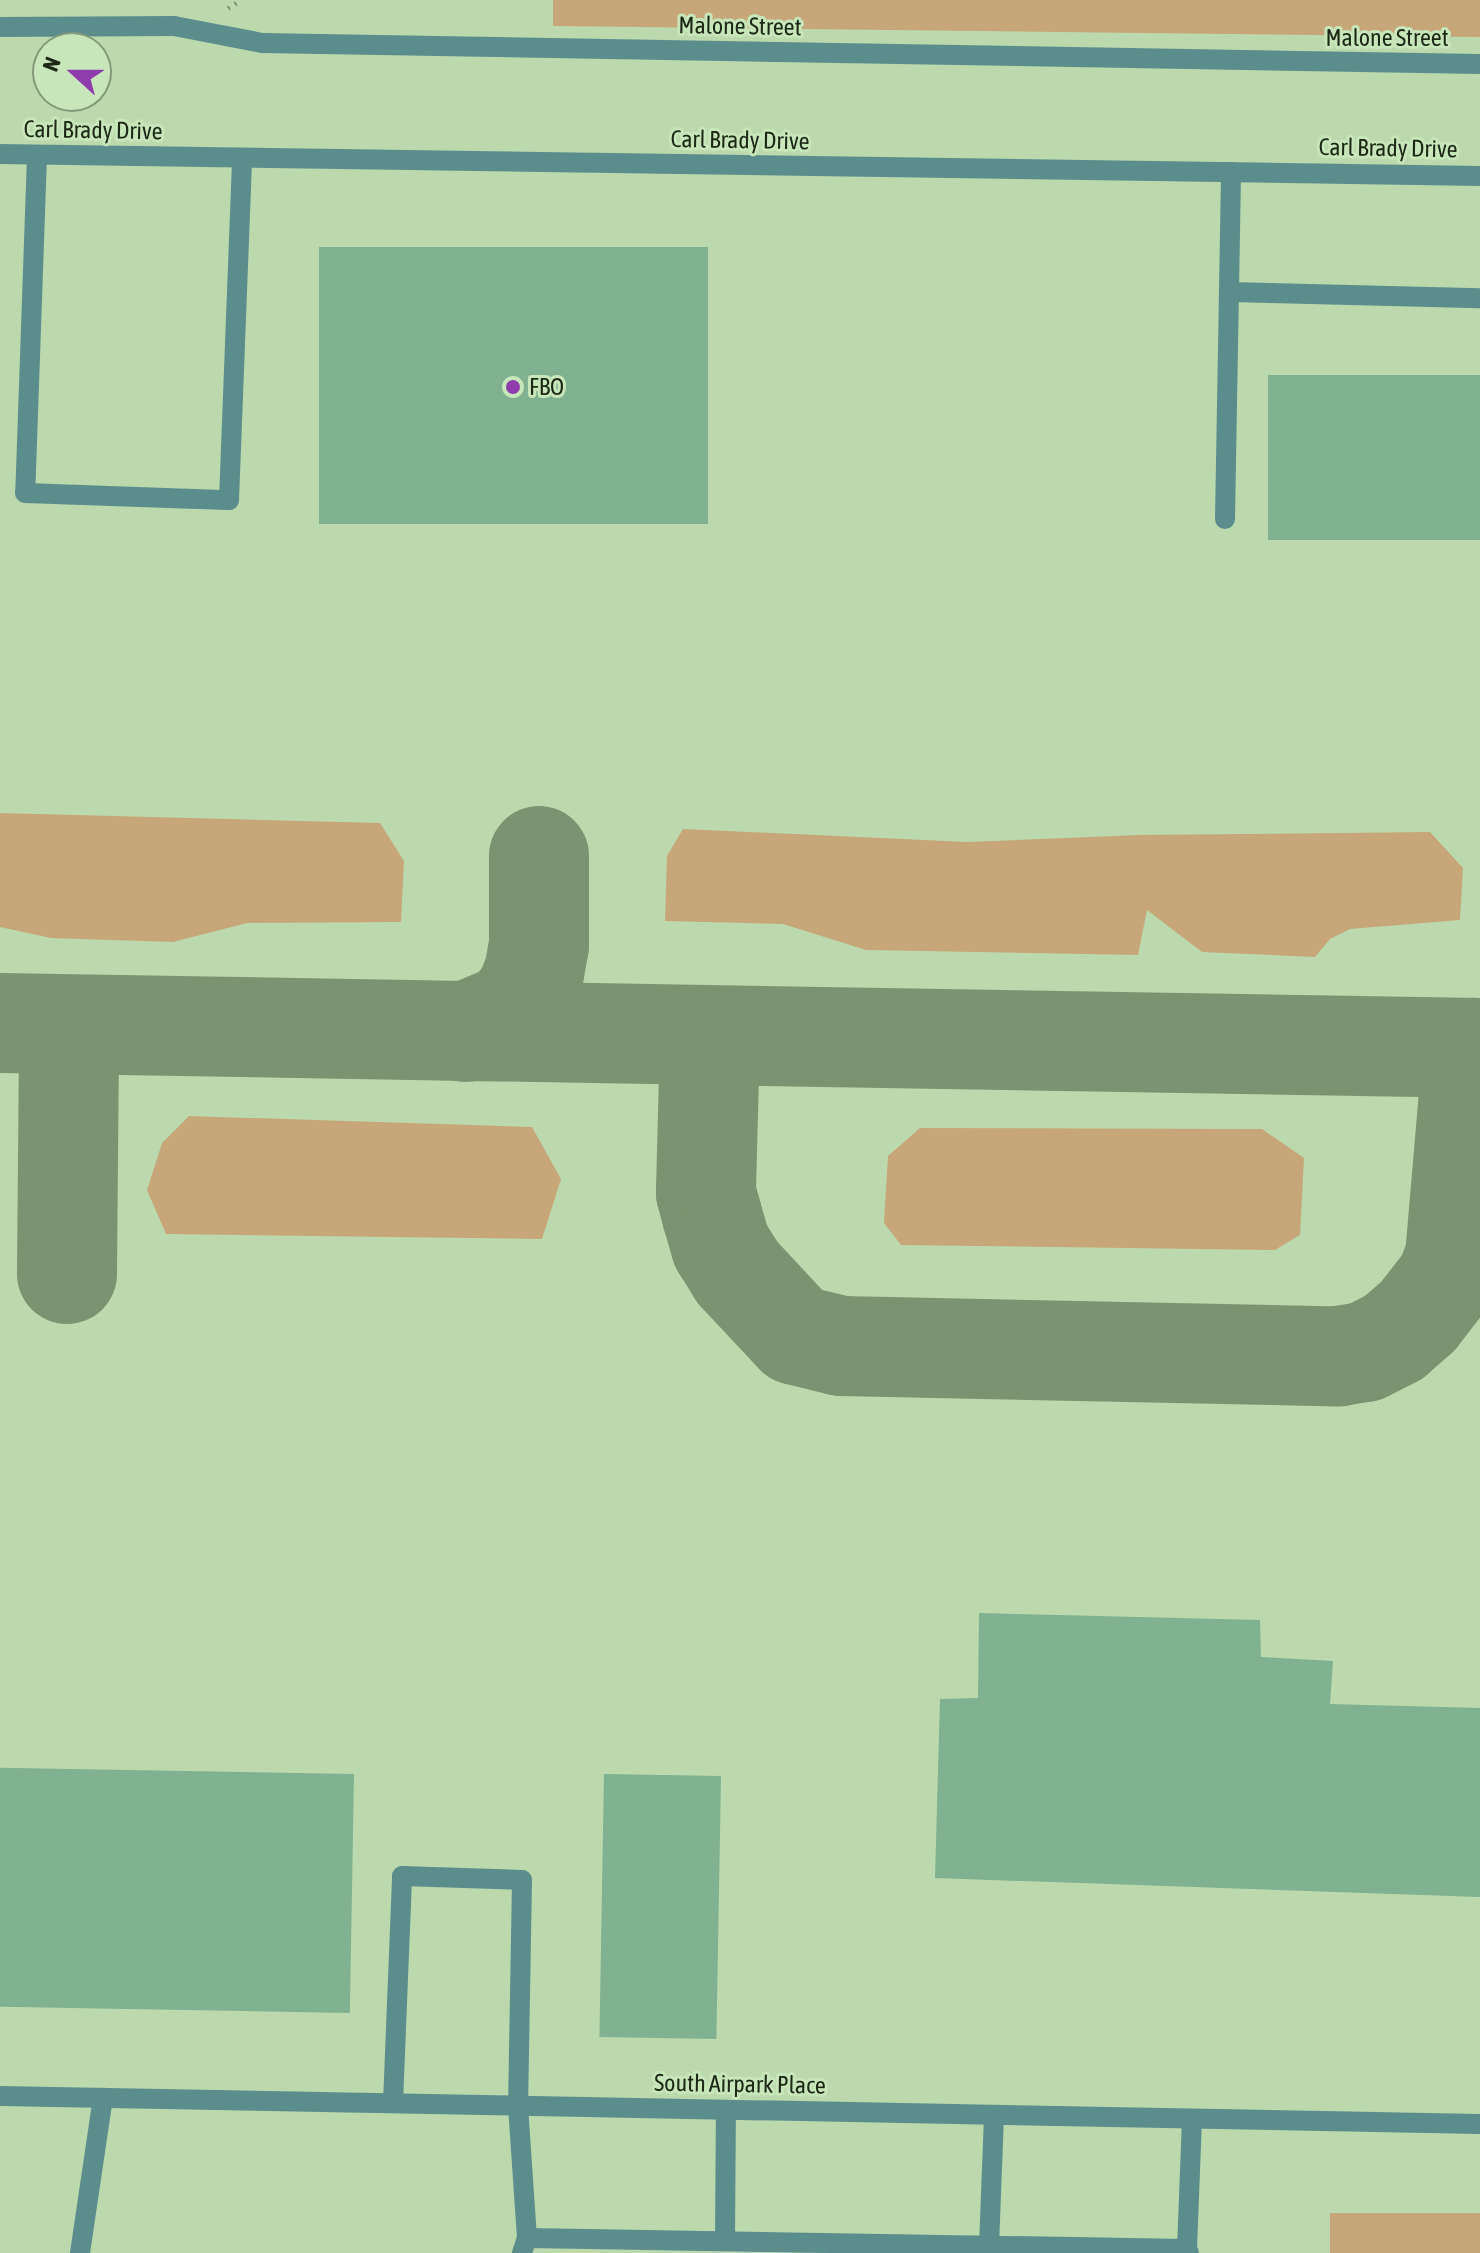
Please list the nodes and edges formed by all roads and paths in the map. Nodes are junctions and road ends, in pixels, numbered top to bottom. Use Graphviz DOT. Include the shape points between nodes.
graph roads {
  1 [pos="0,27"];
  2 [pos="1480,64"];
  3 [pos="0,154"];
  4 [pos="37,156"];
  5 [pos="242,159"];
  6 [pos="1231,172"];
  7 [pos="1480,176"];
  8 [pos="1229,292"];
  9 [pos="1480,298"];
  10 [pos="1225,519"];
  11 [pos="0,2096"];
  12 [pos="103,2098"];
  13 [pos="393,2103"];
  14 [pos="518,2106"];
  15 [pos="726,2110"];
  16 [pos="994,2115"];
  17 [pos="1192,2119"];
  18 [pos="1480,2124"];
  19 [pos="725,2241"];
  20 [pos="525,2245"];
  21 [pos="989,2246"];
  22 [pos="1188,2251"];
  23 [pos="80,2253"];
  1 -- 2 [label="street, Malone Street" via="174,26 262,43"];
  3 -- 4 [label="street, Carl Brady Drive"];
  4 -- 5 [label="street, Carl Brady Drive"];
  4 -- 5 [label="street" via="25,493 229,500"];
  5 -- 6 [label="street, Carl Brady Drive"];
  6 -- 7 [label="street, Carl Brady Drive"];
  6 -- 8 [label="street"];
  8 -- 9 [label="street"];
  8 -- 10 [label="street"];
  11 -- 12 [label="street, South Airpark Place"];
  12 -- 13 [label="street, South Airpark Place"];
  12 -- 23 [label="street"];
  13 -- 14 [label="street, South Airpark Place"];
  13 -- 14 [label="street" via="402,1876 522,1880"];
  14 -- 15 [label="street, South Airpark Place"];
  14 -- 20 [label="street"];
  15 -- 16 [label="street, South Airpark Place"];
  15 -- 19 [label="street"];
  16 -- 17 [label="street, South Airpark Place"];
  16 -- 21 [label="street"];
  17 -- 18 [label="street, South Airpark Place"];
  17 -- 22 [label="street"];
  19 -- 20 [label="street"];
  19 -- 21 [label="street"];
  21 -- 22 [label="street"];
}
